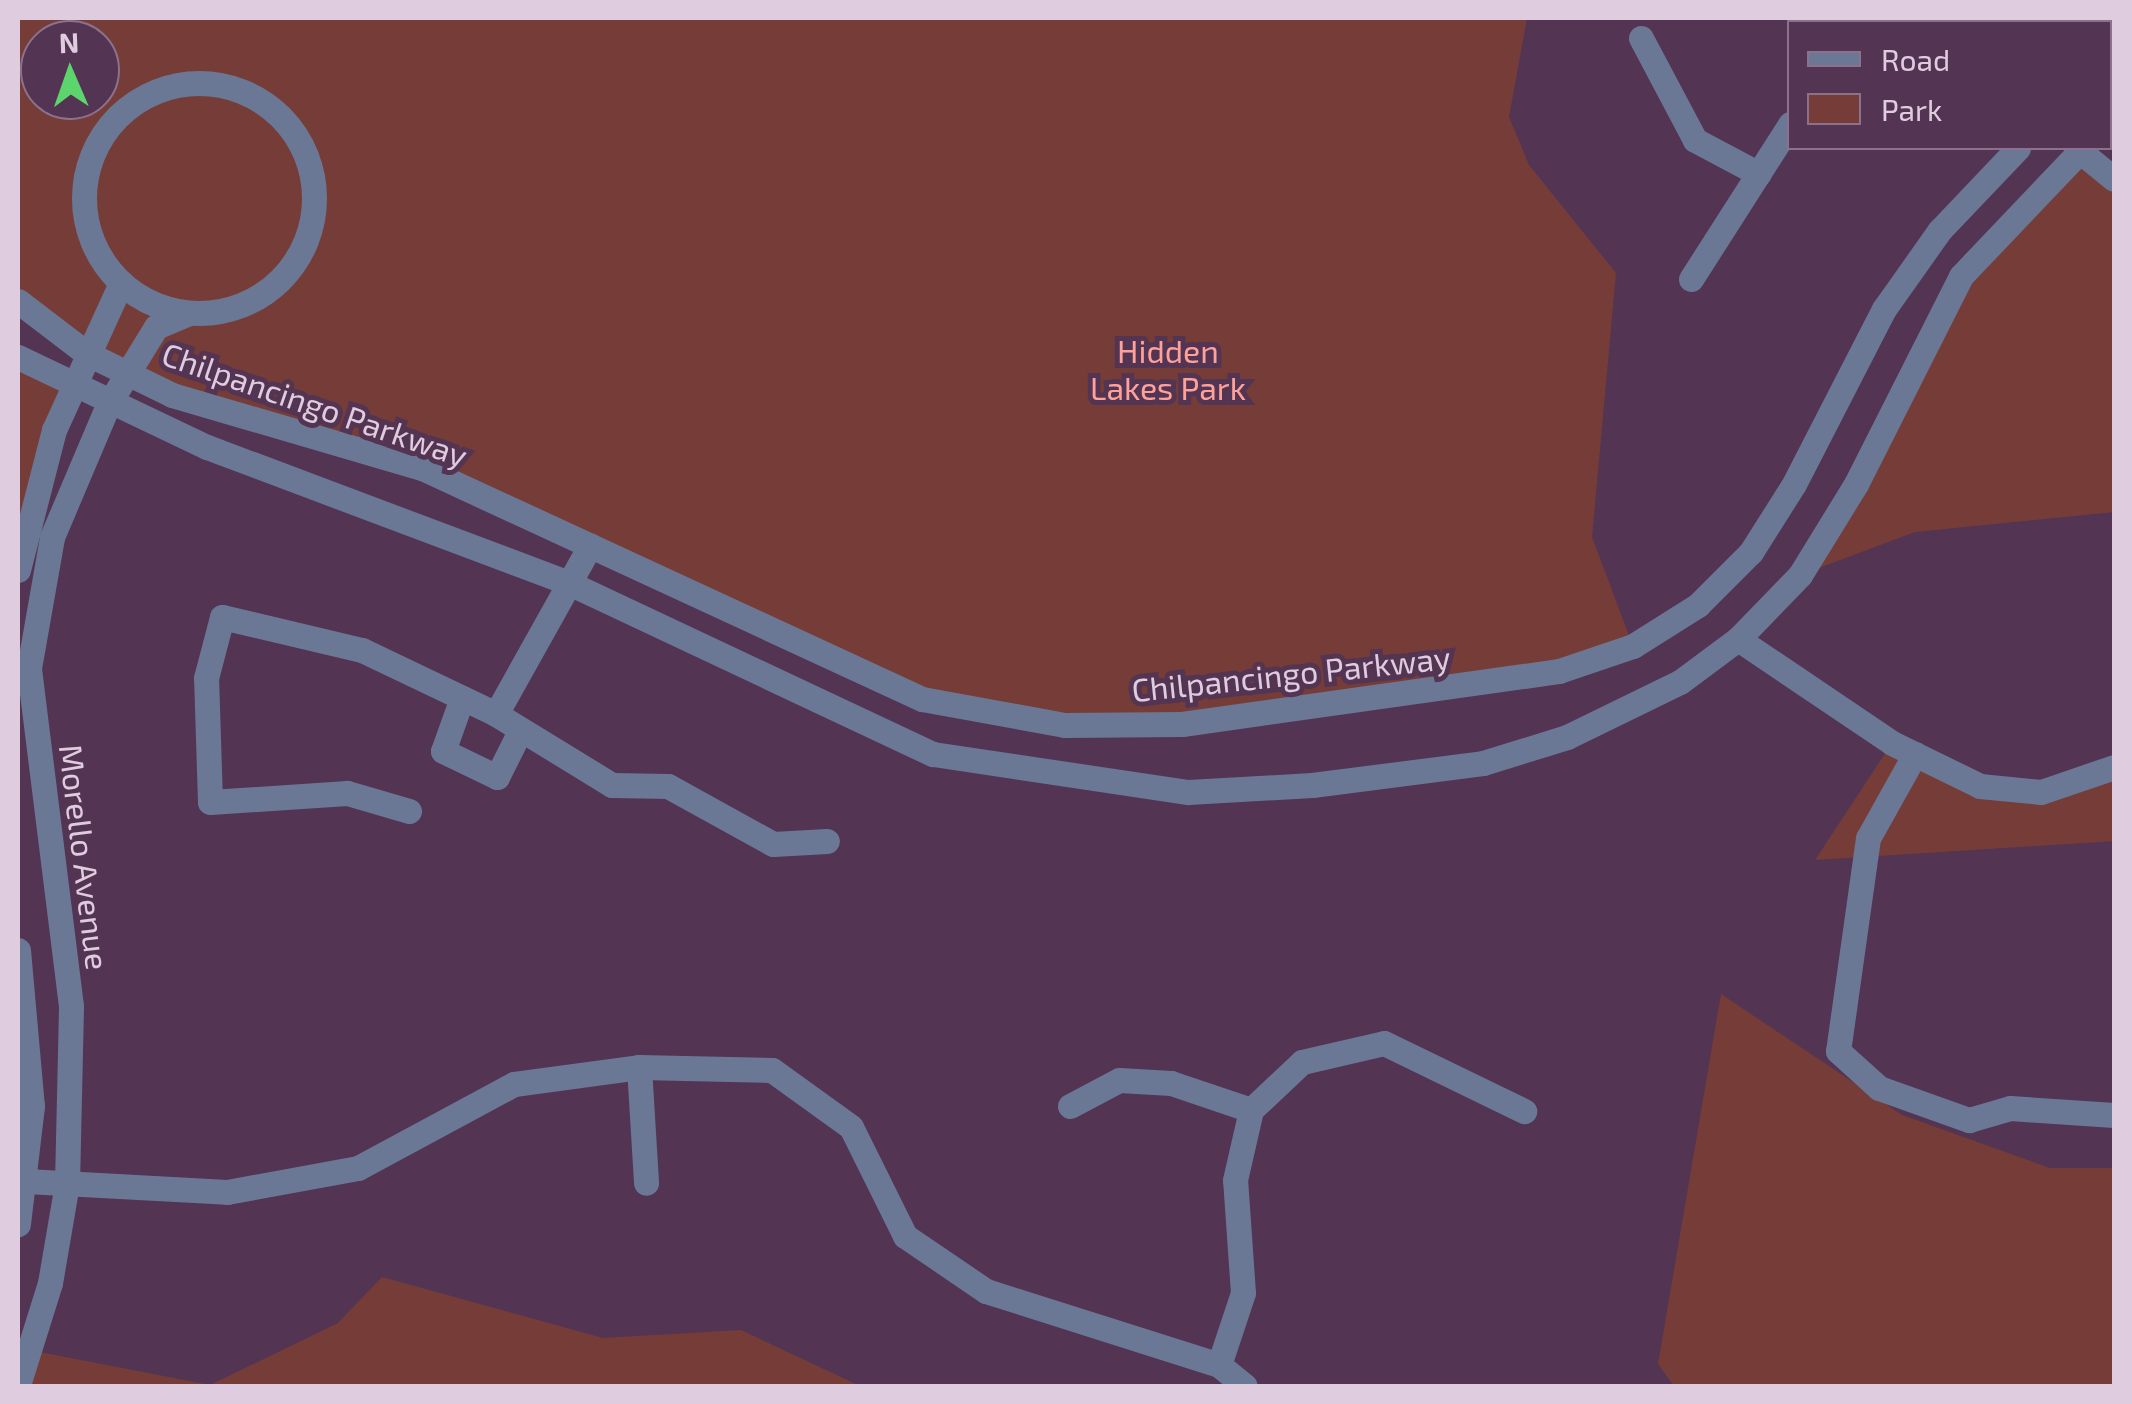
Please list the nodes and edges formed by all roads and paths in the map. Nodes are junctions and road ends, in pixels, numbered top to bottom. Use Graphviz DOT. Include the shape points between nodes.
graph roads {
  1 [pos="1640,38"];
  2 [pos="1787,129"];
  3 [pos="2016,150"];
  4 [pos="2078,150"];
  5 [pos="2082,150"];
  6 [pos="1760,174"];
  7 [pos="2114,179"];
  8 [pos="1691,279"];
  9 [pos="121,283"];
  10 [pos="18,301"];
  11 [pos="190,313"];
  12 [pos="86,353"];
  13 [pos="18,357"];
  14 [pos="127,374"];
  15 [pos="71,388"];
  16 [pos="108,405"];
  17 [pos="590,546"];
  18 [pos="18,570"];
  19 [pos="569,583"];
  20 [pos="1738,639"];
  21 [pos="462,698"];
  22 [pos="496,714"];
  23 [pos="520,731"];
  24 [pos="1915,754"];
  25 [pos="2114,768"];
  26 [pos="409,811"];
  27 [pos="827,841"];
  28 [pos="18,950"];
  29 [pos="639,1067"];
  30 [pos="1070,1106"];
  31 [pos="1251,1110"];
  32 [pos="1524,1111"];
  33 [pos="2114,1115"];
  34 [pos="26,1181"];
  35 [pos="646,1183"];
  36 [pos="66,1184"];
  37 [pos="18,1224"];
  38 [pos="1219,1365"];
  39 [pos="18,1384"];
  40 [pos="1244,1386"];
  1 -- 6 [label="street" via="1695,140"];
  2 -- 6 [label="street"];
  3 -- 17 [label="street, Chilpancingo Parkway" via="1940,230 1884,309 1751,552 1698,605 1633,646 1558,672 1182,724 1065,725 922,700"];
  4 -- 20 [label="street" via="1961,276 1837,515 1800,575"];
  5 -- 7 [label="street"];
  6 -- 8 [label="street"];
  9 -- 11 [label="street"];
  9 -- 11 [label="street" via="101,260 84,204 100,138 130,105 179,84 253,96 303,146 315,187 308,239 260,295"];
  9 -- 12 [label="street"];
  10 -- 12 [label="street"];
  11 -- 14 [label="street, Morello Avenue" via="156,327"];
  12 -- 14 [label="street, Chilpancingo Parkway"];
  12 -- 15 [label="street"];
  13 -- 15 [label="street"];
  14 -- 16 [label="street, Morello Avenue"];
  14 -- 17 [label="street, Chilpancingo Parkway" via="422,468"];
  15 -- 16 [label="street"];
  15 -- 18 [label="street"];
  16 -- 19 [label="street"];
  16 -- 36 [label="street, Morello Avenue" via="52,537 29,668 71,1006"];
  17 -- 19 [label="street"];
  19 -- 20 [label="street" via="933,754 1188,792 1484,763 1567,737 1680,682"];
  19 -- 22 [label="street"];
  20 -- 24 [label="street"];
  21 -- 22 [label="street"];
  21 -- 23 [label="street" via="443,751 497,778"];
  21 -- 26 [label="street" via="362,650 222,617 206,678 210,802 347,793"];
  22 -- 23 [label="street"];
  23 -- 27 [label="street" via="612,785 668,786 773,844"];
  24 -- 25 [label="street" via="2014,793 2089,783"];
  24 -- 33 [label="street" via="1868,838 1838,1051 1879,1088 1969,1120 2010,1108"];
  28 -- 34 [label="street" via="32,1106"];
  29 -- 35 [label="street"];
  29 -- 36 [label="street" via="514,1084 358,1168 228,1192"];
  29 -- 38 [label="street" via="772,1070 851,1127 905,1236 986,1291"];
  30 -- 31 [label="street" via="1119,1080 1171,1083"];
  31 -- 32 [label="street" via="1302,1062 1384,1044"];
  31 -- 38 [label="street" via="1235,1180 1243,1293"];
  34 -- 36 [label="street"];
  34 -- 37 [label="street"];
  36 -- 39 [label="street, Morello Avenue" via="50,1283"];
  38 -- 40 [label="street"];
}
